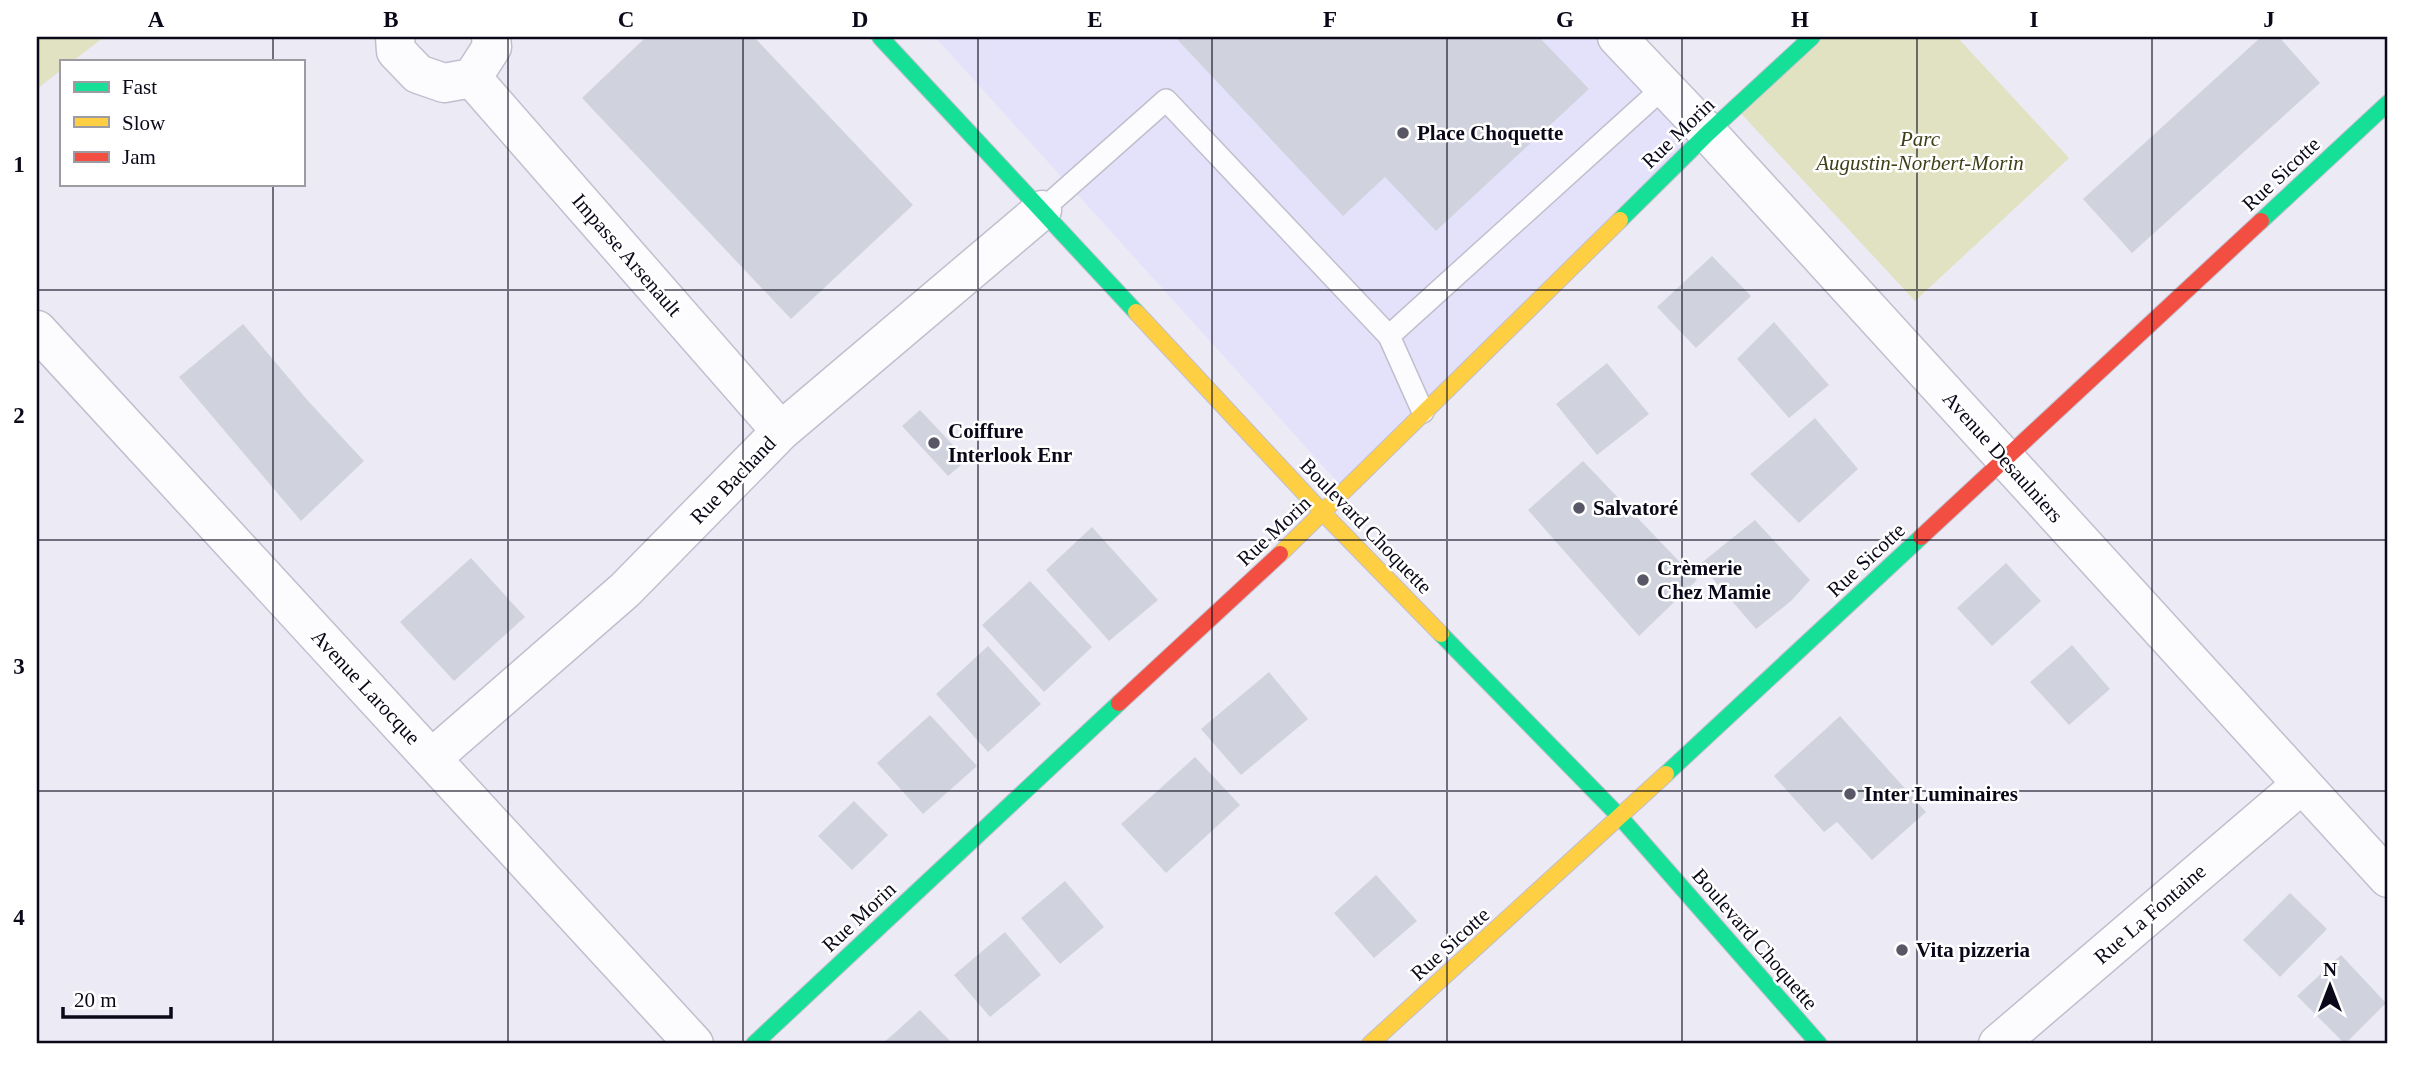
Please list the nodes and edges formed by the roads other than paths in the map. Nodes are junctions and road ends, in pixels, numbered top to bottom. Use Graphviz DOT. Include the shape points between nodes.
graph roads {
  1 [pos="395,37"];
  2 [pos="491,37"];
  3 [pos="880,37"];
  4 [pos="1616,37"];
  5 [pos="1812,37"];
  6 [pos="472,78"];
  7 [pos="1665,86"];
  8 [pos="2388,103"];
  9 [pos="1708,133"];
  10 [pos="1042,210"];
  11 [pos="37,330"];
  12 [pos="1389,336"];
  13 [pos="1423,411"];
  14 [pos="781,431"];
  15 [pos="2006,459"];
  16 [pos="1323,513"];
  17 [pos="432,758"];
  18 [pos="2302,784"];
  19 [pos="1620,817"];
  20 [pos="2388,878"];
  21 [pos="694,1044"];
  22 [pos="754,1044"];
  23 [pos="1370,1044"];
  24 [pos="1819,1044"];
  25 [pos="1998,1044"];
  1 -- 6 [label="street" via="396,51 418,74 444,83"];
  2 -- 6 [label="street" via="492,47"];
  3 -- 10 [label="street, Boulevard Choquette"];
  4 -- 7 [label="street, Avenue Desaulniers"];
  5 -- 9 [label="street, Rue Morin"];
  6 -- 14 [label="street, Impasse Arsenault"];
  7 -- 9 [label="street, Avenue Desaulniers"];
  7 -- 12 [label="lane"];
  8 -- 15 [label="street, Rue Sicotte"];
  9 -- 13 [label="street, Rue Morin"];
  9 -- 15 [label="street, Avenue Desaulniers"];
  10 -- 12 [label="lane" via="1166,100"];
  10 -- 14 [label="street, Rue Bachand"];
  10 -- 16 [label="street, Boulevard Choquette"];
  11 -- 17 [label="street, Avenue Larocque"];
  12 -- 13 [label="lane"];
  13 -- 16 [label="street, Rue Morin"];
  14 -- 17 [label="street, Rue Bachand" via="625,590"];
  15 -- 18 [label="street, Avenue Desaulniers"];
  15 -- 19 [label="street, Rue Sicotte"];
  16 -- 19 [label="street, Boulevard Choquette"];
  16 -- 22 [label="street, Rue Morin"];
  17 -- 21 [label="street, Avenue Larocque"];
  18 -- 20 [label="street, Avenue Desaulniers"];
  18 -- 25 [label="street, Rue La Fontaine"];
  19 -- 23 [label="street, Rue Sicotte"];
  19 -- 24 [label="street, Boulevard Choquette"];
}
